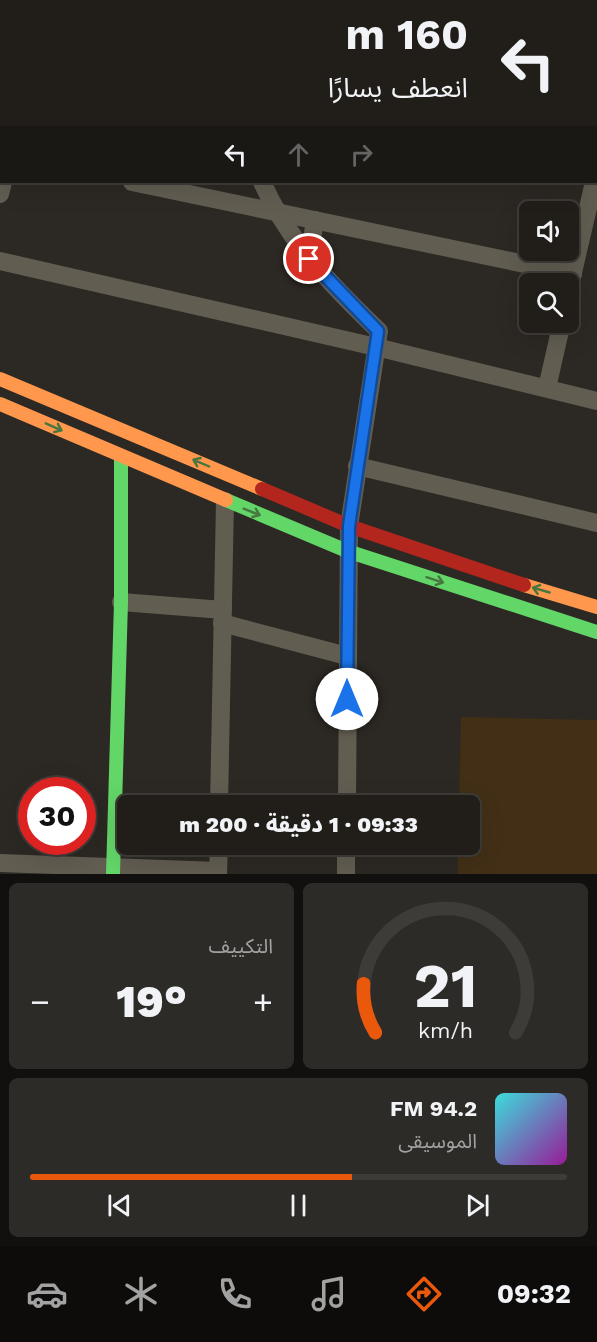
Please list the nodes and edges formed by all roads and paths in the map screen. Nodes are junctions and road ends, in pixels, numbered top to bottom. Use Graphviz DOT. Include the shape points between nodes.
graph roads {
  1 [pos="137,183"];
  2 [pos="262,183"];
  3 [pos="594,183"];
  4 [pos="275,212"];
  5 [pos="315,220"];
  6 [pos="309,259"];
  7 [pos="0,261"];
  8 [pos="568,273"];
  9 [pos="573,273"];
  10 [pos="560,333"];
  11 [pos="376,347"];
  12 [pos="0,379"];
  13 [pos="547,388"];
  14 [pos="597,401"];
  15 [pos="0,404"];
  16 [pos="122,457"];
  17 [pos="357,466"];
  18 [pos="225,501"];
  19 [pos="597,524"];
  20 [pos="349,526"];
  21 [pos="347,551"];
  22 [pos="121,602"];
  23 [pos="597,607"];
  24 [pos="223,617"];
  25 [pos="597,632"];
  26 [pos="347,656"];
  27 [pos="219,795"];
  28 [pos="346,795"];
  29 [pos="219,855"];
  30 [pos="346,855"];
  31 [pos="0,863"];
  32 [pos="113,871"];
  33 [pos="218,872"];
  34 [pos="346,874"];
  1 -- 4 [label="street"];
  2 -- 4 [label="street"];
  3 -- 9 [label="street"];
  4 -- 5 [label="street"];
  4 -- 6 [label="street"];
  5 -- 6 [label="street"];
  5 -- 8 [label="street"];
  6 -- 11 [label="street" via="378,331"];
  7 -- 11 [label="street"];
  10 -- 13 [label="street"];
  11 -- 13 [label="street"];
  11 -- 17 [label="street"];
  20 -- 12 [label="street, one-way"];
  13 -- 14 [label="street"];
  15 -- 16 [label="street, one-way"];
  16 -- 18 [label="street"];
  16 -- 22 [label="street"];
  17 -- 19 [label="street"];
  17 -- 20 [label="street"];
  18 -- 21 [label="street, one-way"];
  18 -- 24 [label="street"];
  20 -- 21 [label="street"];
  23 -- 20 [label="street, one-way"];
  21 -- 25 [label="street, one-way"];
  21 -- 26 [label="street"];
  22 -- 24 [label="street"];
  22 -- 32 [label="street"];
  24 -- 26 [label="street"];
  24 -- 27 [label="street"];
  26 -- 28 [label="street"];
  29 -- 33 [label="street"];
  30 -- 34 [label="street"];
  31 -- 32 [label="street"];
  32 -- 33 [label="street"];
}
